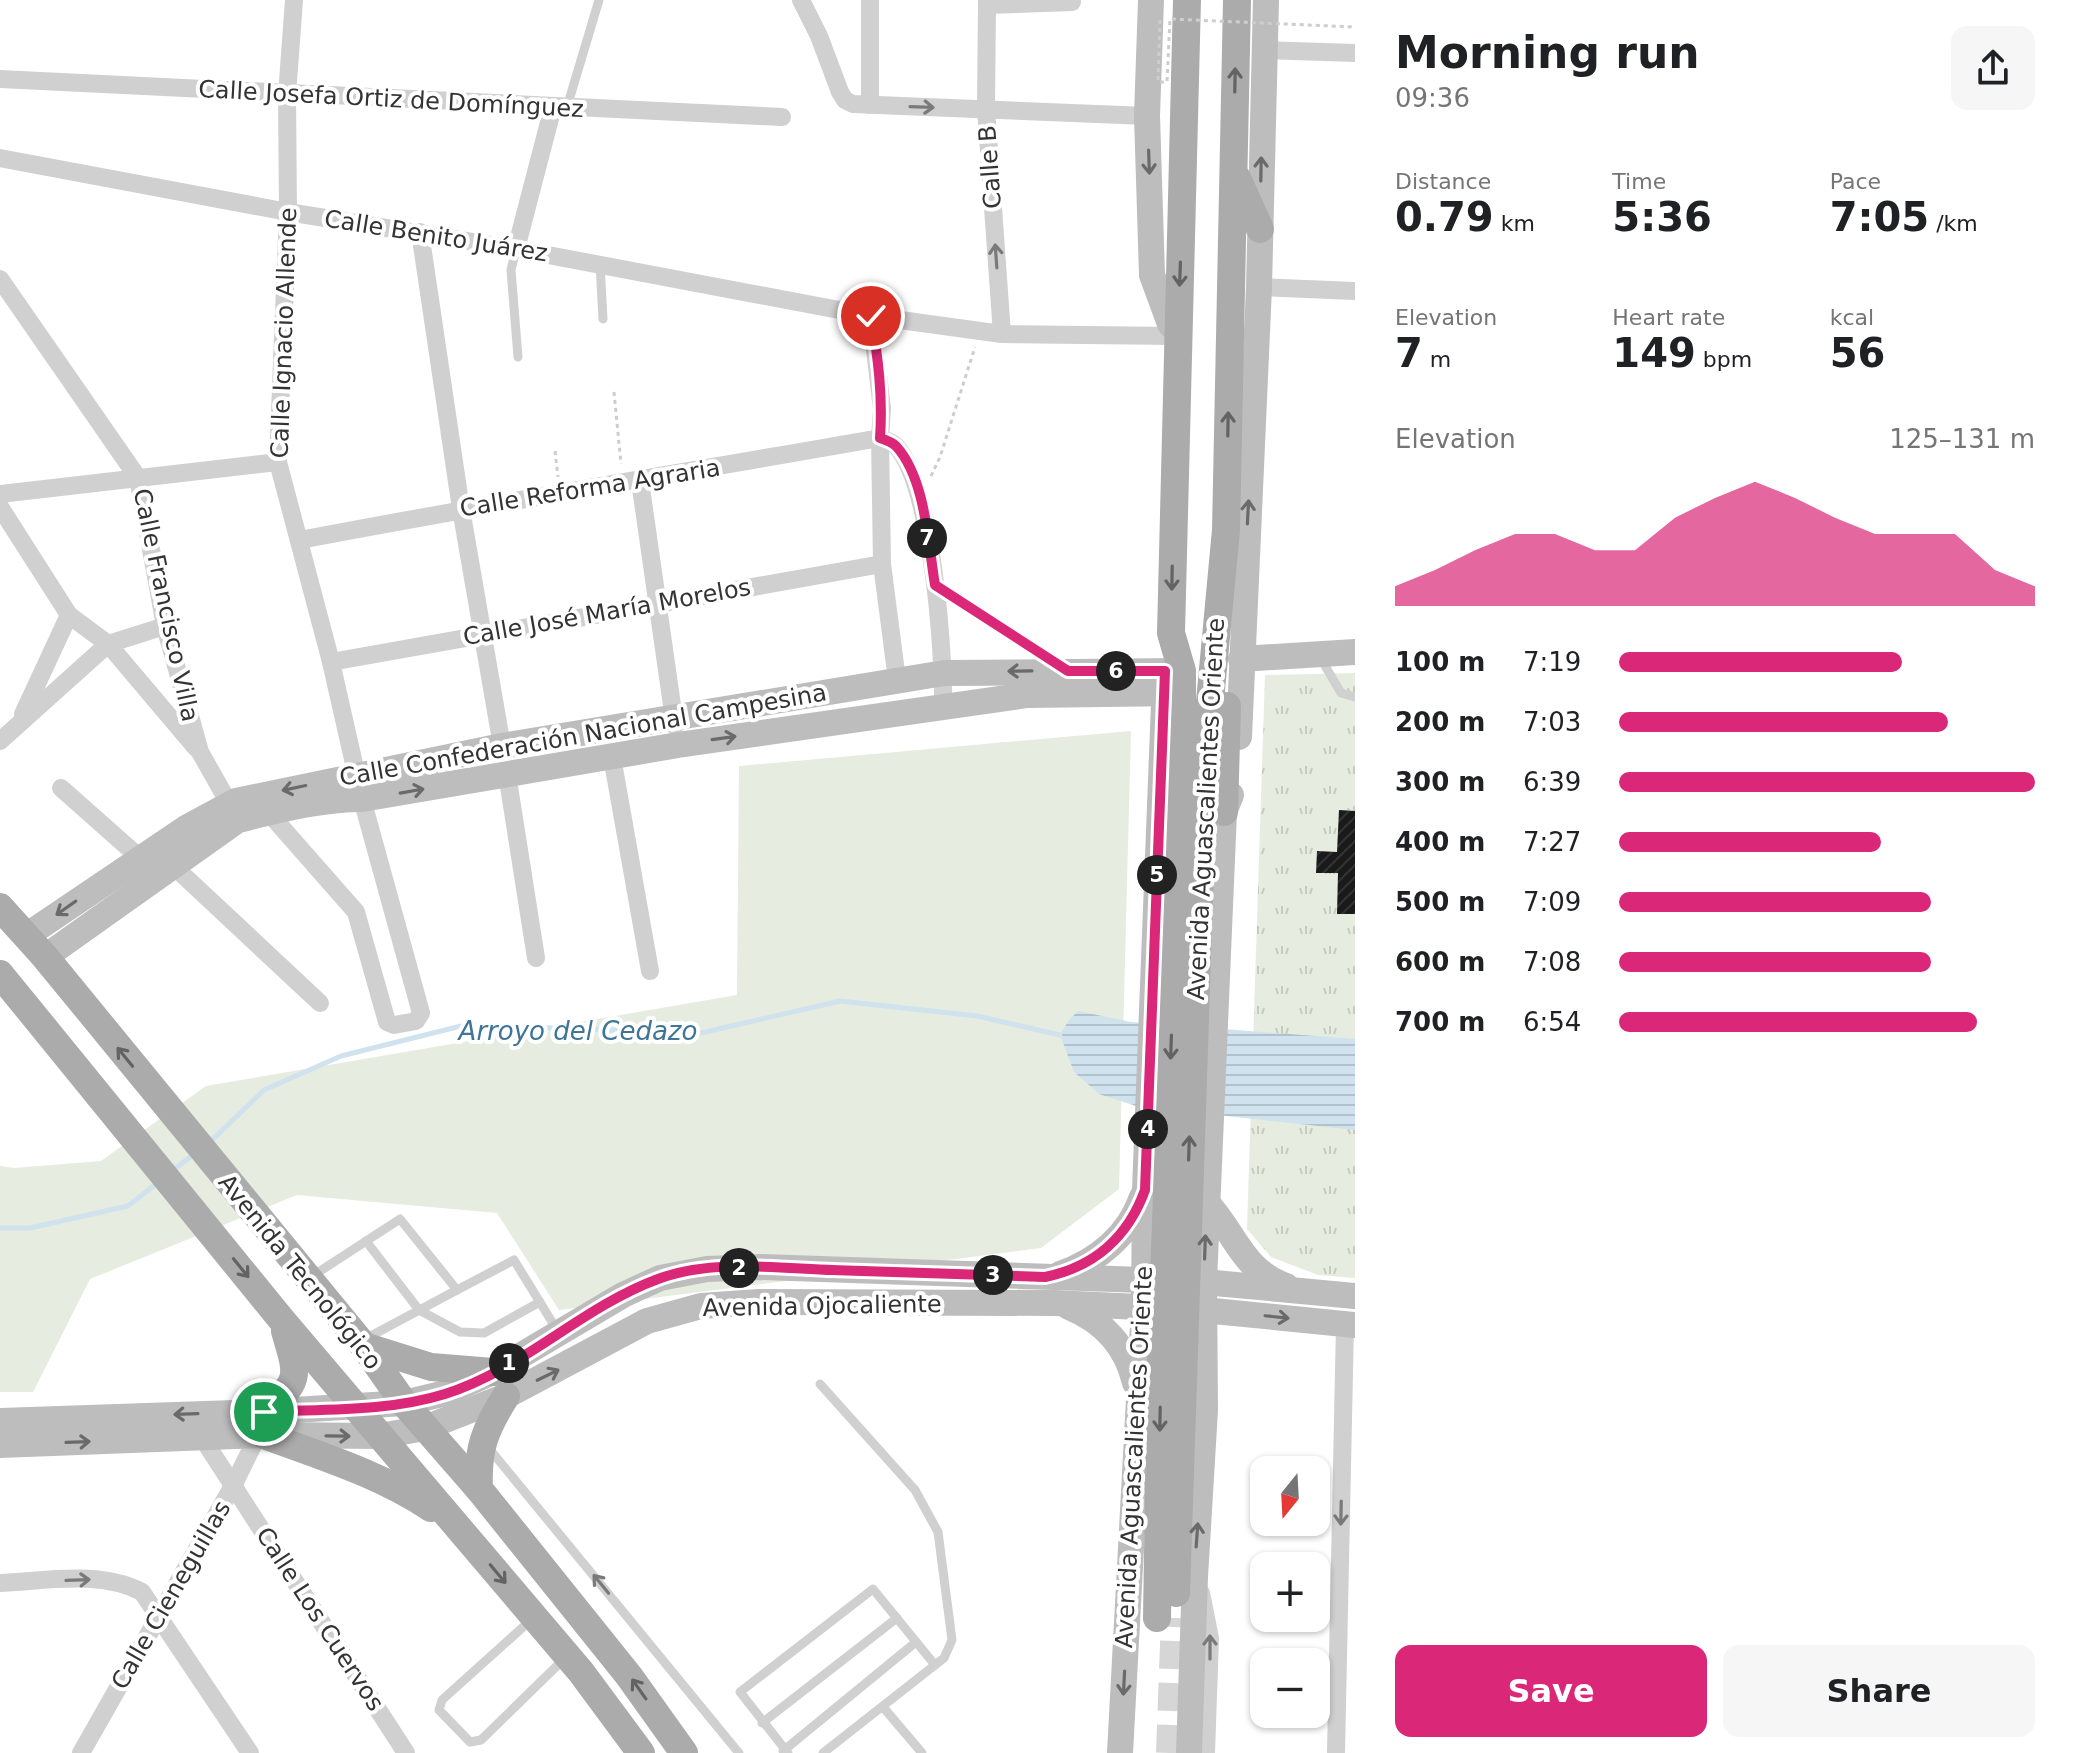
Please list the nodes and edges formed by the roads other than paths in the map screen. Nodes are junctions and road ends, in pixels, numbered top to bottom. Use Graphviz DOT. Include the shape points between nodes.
graph roads {
  1 [pos="294,0"];
  2 [pos="599,0"];
  3 [pos="801,0"];
  4 [pos="870,0"];
  5 [pos="1187,0"];
  6 [pos="1237,0"];
  7 [pos="1266,0"];
  8 [pos="987,2"];
  9 [pos="1072,2"];
  10 [pos="1156,10"];
  11 [pos="1263,50"];
  12 [pos="1355,53"];
  13 [pos="0,79"];
  14 [pos="287,95"];
  15 [pos="870,105"];
  16 [pos="560,107"];
  17 [pos="986,109"];
  18 [pos="1147,116"];
  19 [pos="782,117"];
  20 [pos="0,158"];
  21 [pos="1233,171"];
  22 [pos="288,212"];
  23 [pos="1260,229"];
  24 [pos="420,232"];
  25 [pos="516,249"];
  26 [pos="600,264"];
  27 [pos="0,279"];
  28 [pos="1259,287"];
  29 [pos="1355,291"];
  30 [pos="871,316"];
  31 [pos="603,319"];
  32 [pos="1002,334"];
  33 [pos="1178,334"];
  34 [pos="518,357"];
  35 [pos="880,438"];
  36 [pos="278,462"];
  37 [pos="138,478"];
  38 [pos="631,482"];
  39 [pos="0,494"];
  40 [pos="0,507"];
  41 [pos="461,509"];
  42 [pos="1226,530"];
  43 [pos="300,540"];
  44 [pos="882,564"];
  45 [pos="659,602"];
  46 [pos="69,615"];
  47 [pos="165,626"];
  48 [pos="482,635"];
  49 [pos="108,644"];
  50 [pos="1355,652"];
  51 [pos="1320,655"];
  52 [pos="1241,659"];
  53 [pos="331,662"];
  54 [pos="944,673"];
  55 [pos="897,680"];
  56 [pos="1173,682"];
  57 [pos="1355,697"];
  58 [pos="943,707"];
  59 [pos="674,719"];
  60 [pos="20,721"];
  61 [pos="0,741"];
  62 [pos="678,745"];
  63 [pos="502,746"];
  64 [pos="200,752"];
  65 [pos="612,757"];
  66 [pos="507,774"];
  67 [pos="1193,775"];
  68 [pos="360,787"];
  69 [pos="61,788"];
  70 [pos="234,812"];
  71 [pos="1224,812"];
  72 [pos="269,813"];
  73 [pos="156,857"];
  74 [pos="0,907"];
  75 [pos="26,936"];
  76 [pos="45,957"];
  77 [pos="536,958"];
  78 [pos="650,971"];
  79 [pos="0,974"];
  80 [pos="320,1003"];
  81 [pos="0,1007"];
  82 [pos="32,1016"];
  83 [pos="1145,1181"];
  84 [pos="1208,1191"];
  85 [pos="366,1241"];
  86 [pos="1045,1277"];
  87 [pos="308,1279"];
  88 [pos="1143,1279"];
  89 [pos="1204,1282"];
  90 [pos="457,1290"];
  91 [pos="1305,1291"];
  92 [pos="1355,1296"];
  93 [pos="540,1302"];
  94 [pos="1054,1303"];
  95 [pos="1144,1306"];
  96 [pos="419,1310"];
  97 [pos="1203,1310"];
  98 [pos="281,1319"];
  99 [pos="1350,1324"];
  100 [pos="558,1333"];
  101 [pos="362,1344"];
  102 [pos="1141,1365"];
  103 [pos="500,1384"];
  104 [pos="820,1384"];
  105 [pos="1139,1402"];
  106 [pos="404,1403"];
  107 [pos="357,1407"];
  108 [pos="1205,1410"];
  109 [pos="0,1421"];
  110 [pos="262,1427"];
  111 [pos="425,1428"];
  112 [pos="201,1436"];
  113 [pos="380,1436"];
  114 [pos="482,1440"];
  115 [pos="0,1445"];
  116 [pos="234,1484"];
  117 [pos="479,1489"];
  118 [pos="459,1527"];
  119 [pos="1195,1577"];
  120 [pos="0,1583"];
  121 [pos="159,1616"];
  122 [pos="535,1617"];
  123 [pos="897,1618"];
  124 [pos="1166,1618"];
  125 [pos="916,1642"];
  126 [pos="567,1656"];
  127 [pos="935,1665"];
  128 [pos="883,1707"];
  129 [pos="762,1723"];
  130 [pos="913,1748"];
  131 [pos="85,1751"];
  132 [pos="785,1751"];
  133 [pos="250,1753"];
  134 [pos="406,1753"];
  135 [pos="641,1753"];
  136 [pos="684,1753"];
  137 [pos="739,1753"];
  138 [pos="823,1753"];
  139 [pos="922,1753"];
  140 [pos="1120,1753"];
  141 [pos="1189,1753"];
  142 [pos="1206,1753"];
  143 [pos="1336,1753"];
  1 -- 14 [label="street, Calle Ignacio Allende"];
  2 -- 16 [label="lane"];
  3 -- 15 [label="street" via="845,100"];
  4 -- 15 [label="street"];
  5 -- 33 [label="main road, Avenida Aguascalientes Oriente, one-way"];
  21 -- 6 [label="main road, Avenida Aguascalientes Oriente, one-way"];
  7 -- 11 [label="street, Avenida Aguascalientes Oriente"];
  8 -- 9 [label="street"];
  8 -- 17 [label="street, Calle B"];
  10 -- 18 [label="street, Avenida Aguascalientes Oriente"];
  11 -- 12 [label="street"];
  23 -- 11 [label="street, Avenida Aguascalientes Oriente, one-way"];
  13 -- 14 [label="street, Calle Josefa Ortiz de Domínguez"];
  14 -- 16 [label="street, Calle Josefa Ortiz de Domínguez"];
  14 -- 22 [label="street, Calle Ignacio Allende"];
  15 -- 17 [label="street, one-way"];
  16 -- 19 [label="street, Calle Josefa Ortiz de Domínguez"];
  16 -- 25 [label="street"];
  17 -- 18 [label="street"];
  32 -- 17 [label="street, Calle B, one-way"];
  18 -- 33 [label="street, Avenida Aguascalientes Oriente, one-way" via="1152,275"];
  20 -- 22 [label="street, Calle Benito Juárez"];
  21 -- 23 [label="main road"];
  42 -- 21 [label="main road, Avenida Aguascalientes Oriente, one-way"];
  22 -- 24 [label="street, Calle Benito Juárez"];
  22 -- 36 [label="street, Calle Ignacio Allende"];
  23 -- 28 [label="street, Avenida Aguascalientes Oriente"];
  24 -- 25 [label="street, Calle Benito Juárez"];
  24 -- 41 [label="street"];
  25 -- 26 [label="street, Calle Benito Juárez"];
  25 -- 34 [label="lane" via="511,270"];
  26 -- 30 [label="street, Calle Benito Juárez"];
  26 -- 31 [label="lane"];
  27 -- 37 [label="street, Calle Francisco Villa"];
  28 -- 29 [label="street"];
  52 -- 28 [label="street, Avenida Aguascalientes Oriente, one-way"];
  30 -- 32 [label="street, Calle Benito Juárez"];
  30 -- 35 [label="street" via="880,374"];
  32 -- 33 [label="street, Calle Benito Juárez"];
  33 -- 56 [label="main road, Avenida Aguascalientes Oriente, one-way" via="1171,633 1179,655"];
  35 -- 38 [label="street, Calle Reforma Agraria"];
  35 -- 44 [label="street"];
  35 -- 54 [label="street" via="895,444 921,497"];
  36 -- 37 [label="street"];
  36 -- 43 [label="street, Calle Ignacio Allende"];
  37 -- 39 [label="street"];
  37 -- 47 [label="street, Calle Francisco Villa"];
  38 -- 41 [label="street, Calle Reforma Agraria"];
  38 -- 45 [label="street"];
  40 -- 46 [label="street"];
  41 -- 43 [label="street, Calle Reforma Agraria"];
  41 -- 48 [label="street"];
  42 -- 67 [label="main road, Avenida Aguascalientes Oriente"];
  42 -- 71 [label="main road"];
  43 -- 53 [label="street, Calle Ignacio Allende"];
  44 -- 45 [label="street, Calle José María Morelos"];
  44 -- 55 [label="street"];
  45 -- 48 [label="street, Calle José María Morelos"];
  45 -- 59 [label="street"];
  46 -- 49 [label="street"];
  46 -- 60 [label="street"];
  47 -- 49 [label="street"];
  47 -- 64 [label="street, Calle Francisco Villa"];
  48 -- 53 [label="street, Calle José María Morelos"];
  48 -- 63 [label="street"];
  49 -- 60 [label="street"];
  49 -- 64 [label="street"];
  50 -- 51 [label="street"];
  51 -- 52 [label="street"];
  51 -- 57 [label="lane" via="1341,693"];
  52 -- 71 [label="street, Avenida Aguascalientes Oriente" via="1237,773"];
  53 -- 68 [label="street, Calle Ignacio Allende"];
  54 -- 55 [label="street, Calle Confederación Nacional Campesina"];
  56 -- 54 [label="street, Calle Confederación Nacional Campesina, one-way" via="1068,671"];
  54 -- 58 [label="street"];
  55 -- 59 [label="street, Calle Confederación Nacional Campesina"];
  56 -- 58 [label="street, Calle Confederación Nacional Campesina"];
  56 -- 67 [label="main road, Avenida Aguascalientes Oriente"];
  56 -- 83 [label="street, Avenida Aguascalientes Oriente, one-way"];
  62 -- 58 [label="street, Calle Confederación Nacional Campesina, one-way"];
  59 -- 62 [label="street"];
  59 -- 63 [label="street, Calle Confederación Nacional Campesina"];
  60 -- 61 [label="street"];
  62 -- 65 [label="street, Calle Confederación Nacional Campesina"];
  63 -- 68 [label="street, Calle Confederación Nacional Campesina"];
  64 -- 70 [label="street, Calle Francisco Villa"];
  65 -- 66 [label="street, Calle Confederación Nacional Campesina"];
  65 -- 78 [label="street"];
  68 -- 66 [label="street, Calle Confederación Nacional Campesina, one-way"];
  66 -- 77 [label="street"];
  67 -- 124 [label="main road, Avenida Aguascalientes Oriente, bridge"];
  68 -- 70 [label="street, Calle Confederación Nacional Campesina, one-way"];
  68 -- 72 [label="street, Calle Confederación Nacional Campesina" via="335,799"];
  68 -- 72 [label="street, Calle Ignacio Allende" via="419,1018 387,1022 356,912"];
  69 -- 73 [label="street"];
  70 -- 72 [label="street, Calle Confederación Nacional Campesina"];
  70 -- 73 [label="street, Calle Confederación Nacional Campesina"];
  71 -- 84 [label="street, Avenida Aguascalientes Oriente"];
  73 -- 75 [label="street, Calle Confederación Nacional Campesina, one-way"];
  73 -- 76 [label="street, Calle Confederación Nacional Campesina"];
  73 -- 80 [label="street"];
  74 -- 75 [label="main road, Avenida Tecnológico"];
  75 -- 76 [label="main road, Avenida Tecnológico"];
  87 -- 76 [label="main road, Avenida Tecnológico, one-way"];
  79 -- 82 [label="main road, Avenida Tecnológico"];
  81 -- 82 [label="main road"];
  82 -- 98 [label="main road, Avenida Tecnológico, one-way"];
  83 -- 84 [label="street" via="1154,1195 1175,1205"];
  83 -- 86 [label="street" via="1132,1219 1112,1245 1075,1269"];
  83 -- 88 [label="street, Avenida Aguascalientes Oriente"];
  89 -- 84 [label="street, Avenida Aguascalientes Oriente, one-way"];
  84 -- 91 [label="street" via="1254,1267 1278,1283"];
  85 -- 87 [label="lane"];
  85 -- 90 [label="lane" via="400,1219"];
  85 -- 96 [label="lane"];
  86 -- 88 [label="street, Avenida Ojocaliente"];
  86 -- 100 [label="street, Avenida Ojocaliente" via="707,1269 660,1278"];
  87 -- 101 [label="main road, Avenida Tecnológico"];
  88 -- 89 [label="street, Avenida Ojocaliente"];
  88 -- 95 [label="street, Avenida Aguascalientes Oriente"];
  89 -- 91 [label="street, Avenida Ojocaliente"];
  89 -- 97 [label="street, Avenida Aguascalientes Oriente"];
  90 -- 93 [label="lane" via="514,1260"];
  90 -- 96 [label="lane"];
  91 -- 92 [label="street, Avenida Ojocaliente"];
  93 -- 96 [label="lane" via="484,1333 460,1332"];
  93 -- 100 [label="lane"];
  94 -- 95 [label="street, Avenida Ojocaliente"];
  103 -- 94 [label="street, Avenida Ojocaliente, one-way" via="647,1321 701,1306"];
  94 -- 105 [label="street" via="1080,1311 1113,1336 1128,1361"];
  95 -- 97 [label="street, Avenida Ojocaliente"];
  95 -- 102 [label="street, Avenida Aguascalientes Oriente"];
  96 -- 101 [label="lane"];
  97 -- 99 [label="street, Avenida Ojocaliente, one-way"];
  97 -- 108 [label="street, Avenida Aguascalientes Oriente"];
  98 -- 107 [label="main road, Avenida Tecnológico"];
  98 -- 110 [label="main road" via="296,1368 294,1380"];
  99 -- 143 [label="street, one-way"];
  100 -- 103 [label="street, Avenida Ojocaliente"];
  101 -- 103 [label="main road"];
  101 -- 106 [label="main road, Avenida Tecnológico"];
  102 -- 105 [label="street, Avenida Aguascalientes Oriente"];
  102 -- 108 [label="street" via="1158,1355 1179,1359 1195,1379"];
  103 -- 106 [label="street, Avenida Ojocaliente"];
  103 -- 111 [label="street, Avenida Ojocaliente"];
  103 -- 114 [label="main road"];
  104 -- 127 [label="lane" via="915,1490 938,1532 952,1640"];
  105 -- 140 [label="street, Avenida Aguascalientes Oriente, one-way"];
  106 -- 107 [label="street, Avenida Ojocaliente"];
  106 -- 111 [label="main road, Avenida Tecnológico"];
  107 -- 110 [label="street, Avenida Ojocaliente"];
  107 -- 113 [label="main road, Avenida Tecnológico"];
  119 -- 108 [label="street, Avenida Aguascalientes Oriente, one-way"];
  110 -- 109 [label="street, Avenida Ojocaliente, one-way"];
  110 -- 112 [label="street, Avenida Ojocaliente"];
  110 -- 113 [label="street, Avenida Ojocaliente, one-way"];
  110 -- 116 [label="street, Calle Cieneguillas"];
  110 -- 118 [label="main road" via="405,1491"];
  111 -- 113 [label="street, Avenida Ojocaliente"];
  111 -- 117 [label="main road, Avenida Tecnológico"];
  115 -- 112 [label="street, Avenida Ojocaliente, one-way"];
  112 -- 116 [label="street, Calle Los Cuervos"];
  113 -- 118 [label="main road, Avenida Tecnológico"];
  114 -- 117 [label="main road"];
  137 -- 114 [label="lane, one-way"];
  116 -- 121 [label="street, Calle Cieneguillas"];
  116 -- 134 [label="street, Calle Los Cuervos"];
  136 -- 117 [label="main road, Avenida Tecnológico, one-way"];
  118 -- 122 [label="main road, Avenida Tecnológico, one-way"];
  119 -- 141 [label="street, Avenida Aguascalientes Oriente"];
  142 -- 119 [label="street, Avenida Aguascalientes Oriente, one-way" via="1210,1638"];
  120 -- 121 [label="street, one-way" via="106,1579 142,1592"];
  121 -- 131 [label="street, Calle Cieneguillas"];
  121 -- 133 [label="street"];
  122 -- 126 [label="main road, Avenida Tecnológico"];
  122 -- 126 [label="lane" via="442,1700 439,1710 470,1742 481,1740"];
  123 -- 125 [label="lane"];
  123 -- 129 [label="lane"];
  123 -- 129 [label="lane" via="873,1589 740,1692"];
  125 -- 127 [label="lane"];
  125 -- 132 [label="lane"];
  126 -- 135 [label="main road, Avenida Tecnológico"];
  127 -- 128 [label="lane"];
  128 -- 130 [label="lane"];
  128 -- 138 [label="lane"];
  129 -- 132 [label="lane"];
  130 -- 139 [label="lane"];
}
